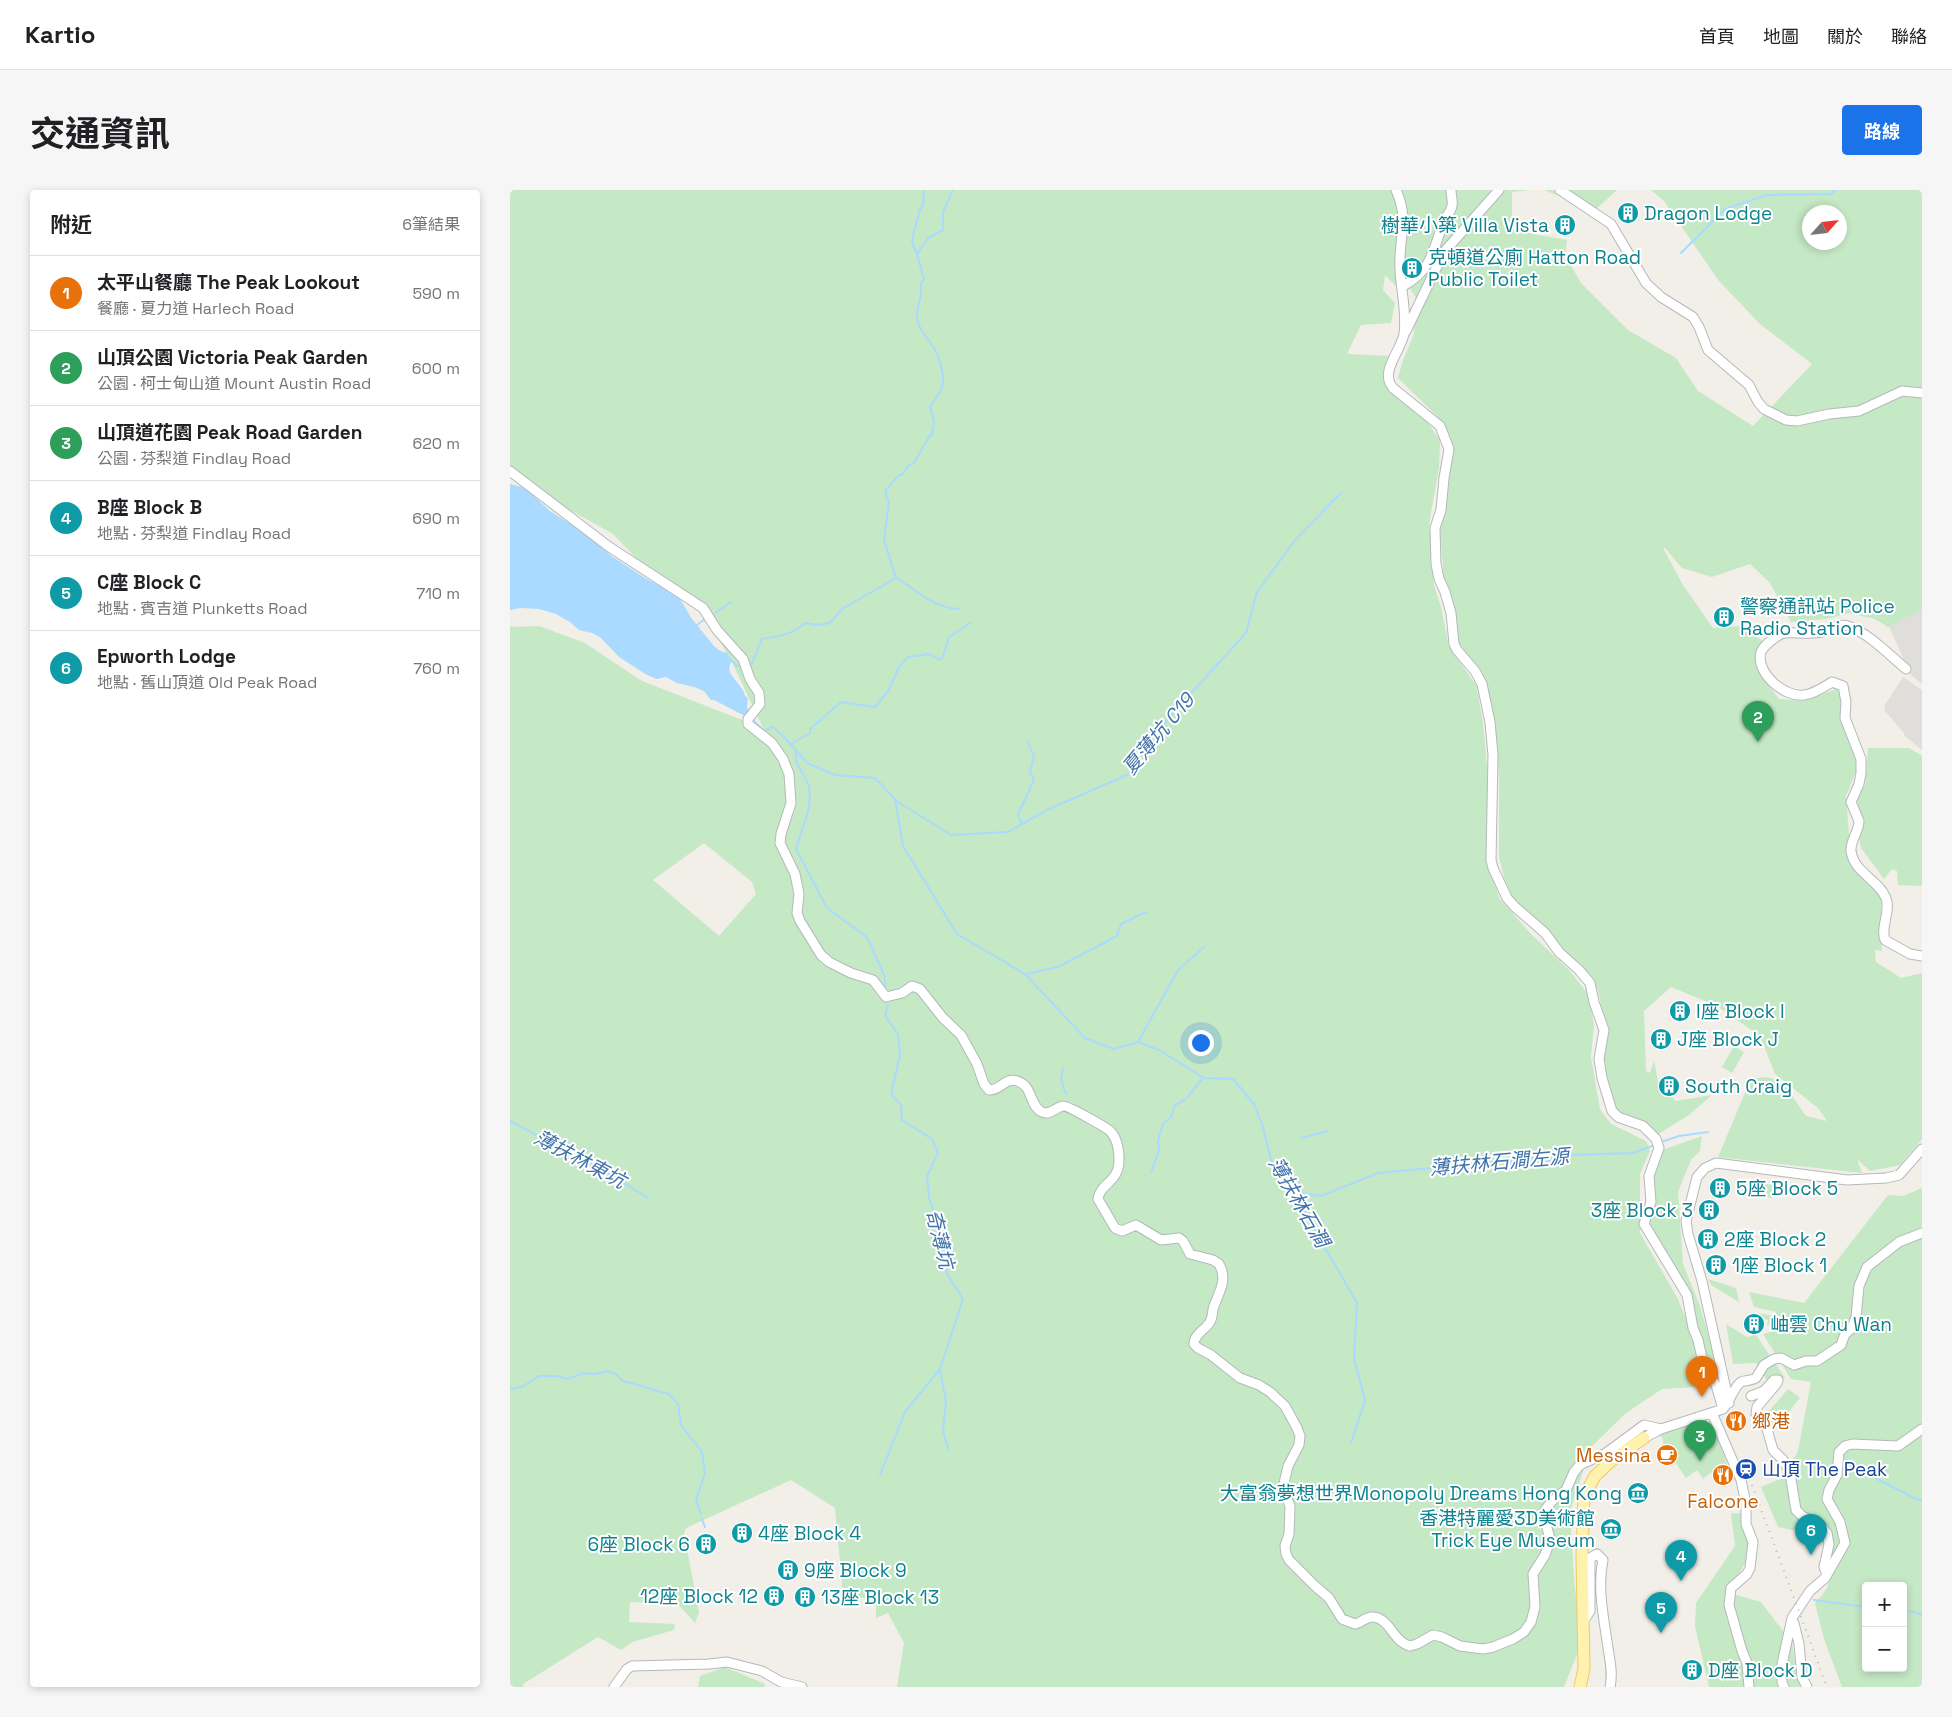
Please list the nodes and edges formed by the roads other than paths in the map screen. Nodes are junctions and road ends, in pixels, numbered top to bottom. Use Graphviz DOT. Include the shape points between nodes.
graph roads {
  1 [pos="1396,190"];
  2 [pos="1451,190"];
  3 [pos="1499,190"];
  4 [pos="1560,190"];
  5 [pos="1403,286"];
  6 [pos="1404,336"];
  7 [pos="1922,393"];
  8 [pos="510,472"];
  9 [pos="1906,669"];
  10 [pos="1922,956"];
  11 [pos="1922,1148"];
  12 [pos="1922,1233"];
  13 [pos="1751,1396"];
  14 [pos="1726,1406"];
  15 [pos="1712,1413"];
  16 [pos="1922,1429"];
  17 [pos="1661,1430"];
  18 [pos="1644,1438"];
  19 [pos="1827,1575"];
  20 [pos="1792,1618"];
  21 [pos="1583,1622"];
  22 [pos="614,1687"];
  23 [pos="802,1687"];
  24 [pos="1580,1687"];
  25 [pos="1610,1687"];
  26 [pos="1749,1687"];
  27 [pos="1784,1687"];
  28 [pos="1807,1687"];
  1 -- 5 [label="street" via="1404,222 1400,265"];
  2 -- 5 [label="street" via="1452,206 1427,265 1417,278"];
  3 -- 6 [label="street" via="1444,252"];
  4 -- 7 [label="street" via="1611,224 1646,283 1661,297 1692,316 1708,350 1748,385 1764,409 1795,421 1859,411 1902,391"];
  5 -- 6 [label="street"];
  6 -- 14 [label="street" via="1391,367 1390,384 1439,425 1449,449 1441,510 1435,528 1436,564 1451,613 1454,644 1482,684 1490,722 1493,755 1492,868 1515,907 1545,933 1589,982 1604,1032 1599,1059 1610,1108 1616,1116 1641,1125 1653,1136 1659,1148 1649,1176 1651,1202 1644,1224 1687,1295 1704,1368"];
  8 -- 17 [label="street" via="608,546 698,604 747,667 760,702 748,724 772,744 787,768 790,803 780,843 795,874 798,918 822,955 851,973 874,980 886,997 912,986 920,989 961,1035 989,1090 996,1090 1008,1081 1018,1081 1028,1088 1042,1112 1069,1106 1109,1130 1117,1148 1118,1169 1098,1199 1114,1228 1120,1231 1136,1225 1161,1240 1179,1238 1190,1254 1220,1264 1220,1295 1213,1307 1210,1323 1196,1336 1194,1344 1240,1378 1259,1385 1279,1400 1297,1428 1299,1442 1284,1483 1290,1506 1286,1554 1329,1598 1343,1620 1357,1624 1376,1617 1399,1641 1410,1646 1435,1635 1460,1646 1483,1648 1520,1635 1529,1626 1534,1611 1533,1576 1548,1546 1544,1517 1547,1508 1564,1492 1582,1464 1606,1453 1644,1425"];
  9 -- 10 [label="street" via="1860,631 1845,625 1821,633 1783,633 1767,644 1760,660 1762,669 1776,686 1794,694 1804,696 1832,682 1844,686 1845,718 1861,758 1859,784 1851,802 1859,821 1851,842 1853,858 1886,897 1885,940 1910,954"];
  11 -- 14 [label="street" via="1894,1177 1847,1180 1716,1164 1700,1172 1686,1221 1702,1281"];
  12 -- 14 [label="street" via="1900,1241 1866,1268 1859,1286 1856,1317 1841,1345 1816,1361 1796,1365 1779,1358 1767,1362 1756,1378 1738,1384"];
  13 -- 19 [label="street" via="1763,1392 1778,1380 1756,1408 1756,1414 1766,1428 1773,1450 1790,1473 1796,1510 1821,1525 1828,1535 1824,1567"];
  14 -- 15 [label="street"];
  15 -- 17 [label="street"];
  15 -- 26 [label="street" via="1741,1480 1746,1524 1753,1542 1751,1566 1732,1586 1729,1605 1747,1663"];
  16 -- 19 [label="street" via="1899,1445 1852,1444 1840,1450 1836,1475 1827,1498 1838,1517 1845,1542"];
  17 -- 18 [label="street"];
  18 -- 21 [label="main road" via="1610,1461 1595,1476 1584,1496"];
  19 -- 20 [label="street" via="1810,1591"];
  20 -- 27 [label="street" via="1782,1664"];
  20 -- 28 [label="street" via="1799,1644 1802,1677"];
  21 -- 24 [label="main road" via="1584,1668"];
  21 -- 25 [label="street" via="1590,1611 1590,1561 1592,1556 1600,1555 1603,1560 1602,1601"];
  22 -- 23 [label="street" via="631,1666 727,1662 762,1671 781,1682"];
}
